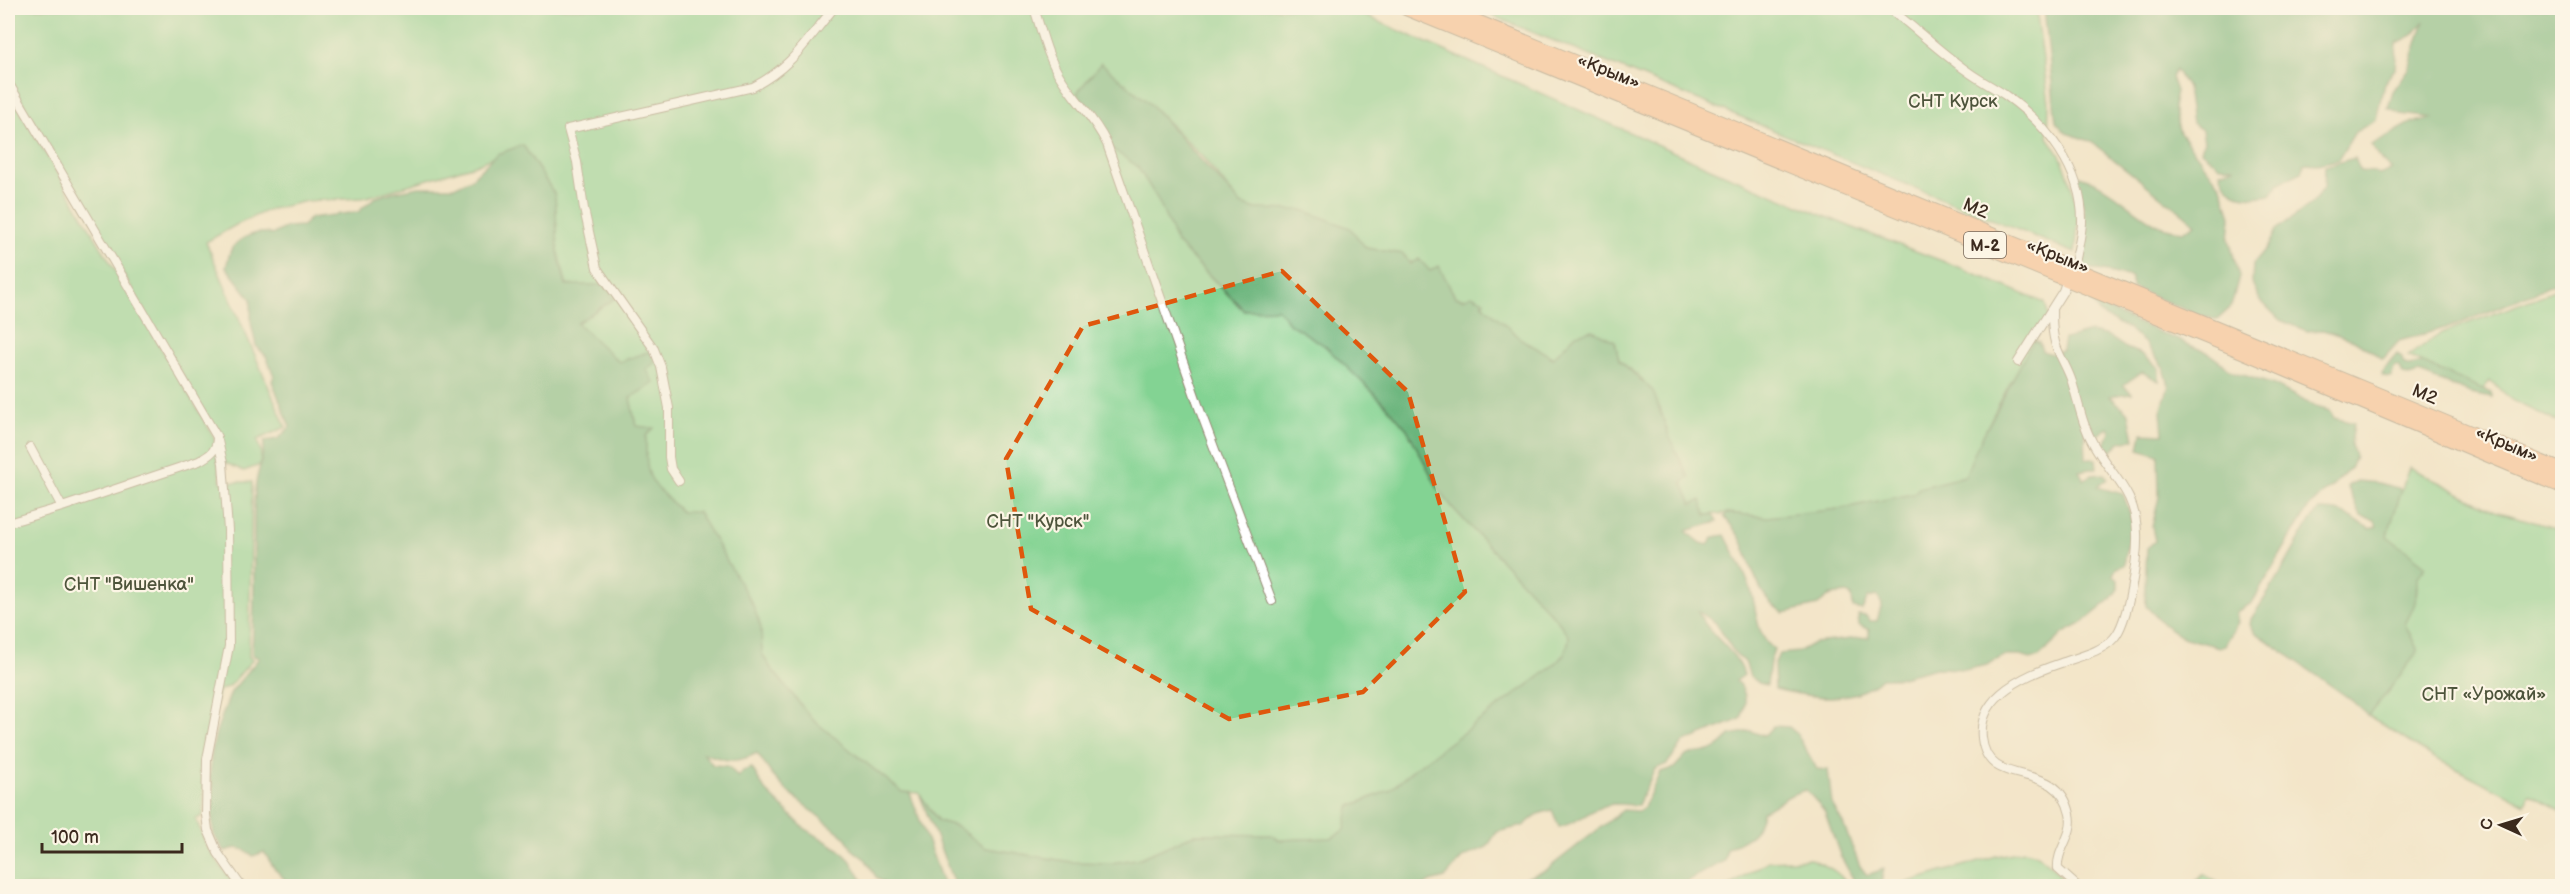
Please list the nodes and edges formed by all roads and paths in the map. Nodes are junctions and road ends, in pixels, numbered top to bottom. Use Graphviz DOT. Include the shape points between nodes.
graph roads {
  1 [pos="834,8"];
  2 [pos="1034,8"];
  3 [pos="1406,8"];
  4 [pos="1443,8"];
  5 [pos="1889,8"];
  6 [pos="8,82"];
  7 [pos="2070,274"];
  8 [pos="2052,309"];
  9 [pos="2018,362"];
  10 [pos="217,437"];
  11 [pos="30,447"];
  12 [pos="2562,471"];
  13 [pos="679,481"];
  14 [pos="2562,486"];
  15 [pos="62,507"];
  16 [pos="8,523"];
  17 [pos="1272,601"];
  18 [pos="241,886"];
  19 [pos="2078,886"];
  1 -- 13 [label="street" via="797,56 771,78 753,87 568,129 597,268 654,349 661,367 669,408 671,469"];
  2 -- 17 [label="street" via="1052,62 1107,144"];
  3 -- 7 [label="highway, «Крым» / М-2"];
  4 -- 7 [label="highway, М2"];
  5 -- 7 [label="street" via="1950,59 2006,96 2051,136 2066,161 2081,213 2082,225"];
  6 -- 10 [label="street"];
  7 -- 8 [label="street"];
  7 -- 12 [label="highway, М2"];
  7 -- 14 [label="highway, «Крым» / М-2"];
  8 -- 9 [label="street"];
  8 -- 19 [label="street" via="2054,337 2072,380 2080,416 2096,448 2132,499 2138,532 2136,561 2125,616 2114,639 2024,679 2002,693 1985,713 1982,736 1987,754 1999,768 2046,781 2063,798 2072,824 2057,859 2058,869"];
  10 -- 15 [label="street" via="212,454 199,461"];
  10 -- 18 [label="street" via="223,462 228,530 230,646 207,759 206,815 218,853"];
  11 -- 15 [label="street"];
  15 -- 16 [label="street"];
}
